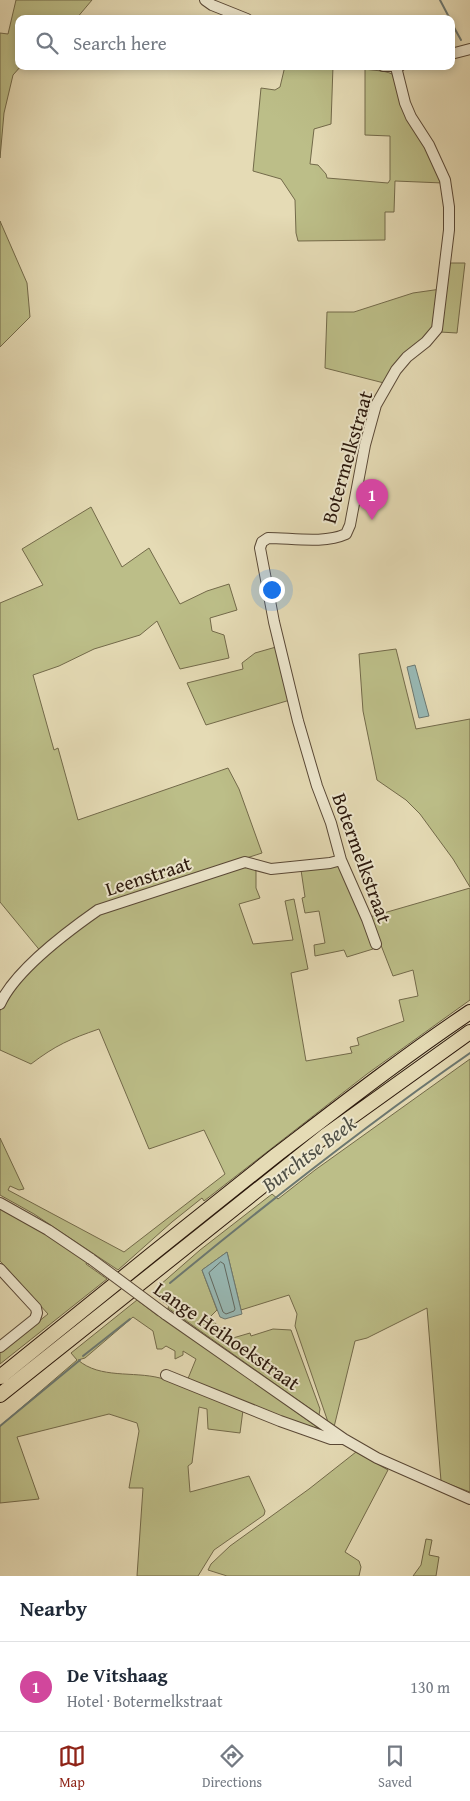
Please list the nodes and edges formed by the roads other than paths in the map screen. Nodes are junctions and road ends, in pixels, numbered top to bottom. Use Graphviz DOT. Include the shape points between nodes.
graph roads {
  1 [pos="205,0"];
  2 [pos="237,15"];
  3 [pos="470,49"];
  4 [pos="455,53"];
  5 [pos="397,70"];
  6 [pos="341,860"];
  7 [pos="376,944"];
  8 [pos="0,1004"];
  9 [pos="470,1012"];
  10 [pos="470,1032"];
  11 [pos="0,1202"];
  12 [pos="0,1268"];
  13 [pos="0,1347"];
  14 [pos="166,1376"];
  15 [pos="0,1377"];
  16 [pos="0,1395"];
  17 [pos="344,1439"];
  18 [pos="470,1499"];
  1 -- 2 [label="street"];
  3 -- 4 [label="street"];
  5 -- 6 [label="street, Botermelkstraat" via="405,103 439,164 447,192 449,230 437,329 396,370 376,405 346,534 336,539 268,538 260,548 298,721"];
  6 -- 7 [label="street, Botermelkstraat"];
  6 -- 8 [label="street, Leenstraat" via="271,869 245,862 98,910 22,973 6,991"];
  9 -- 15 [label="highway" via="430,1039 174,1235"];
  10 -- 16 [label="highway" via="325,1136"];
  11 -- 17 [label="street, Lange Heihoekstraat, bridge" via="48,1230"];
  12 -- 13 [label="street" via="37,1313"];
  14 -- 17 [label="street, Lange Heihoekstraat" via="280,1422 331,1439"];
  17 -- 18 [label="street, Lange Heihoekstraat" via="377,1458"];
}
